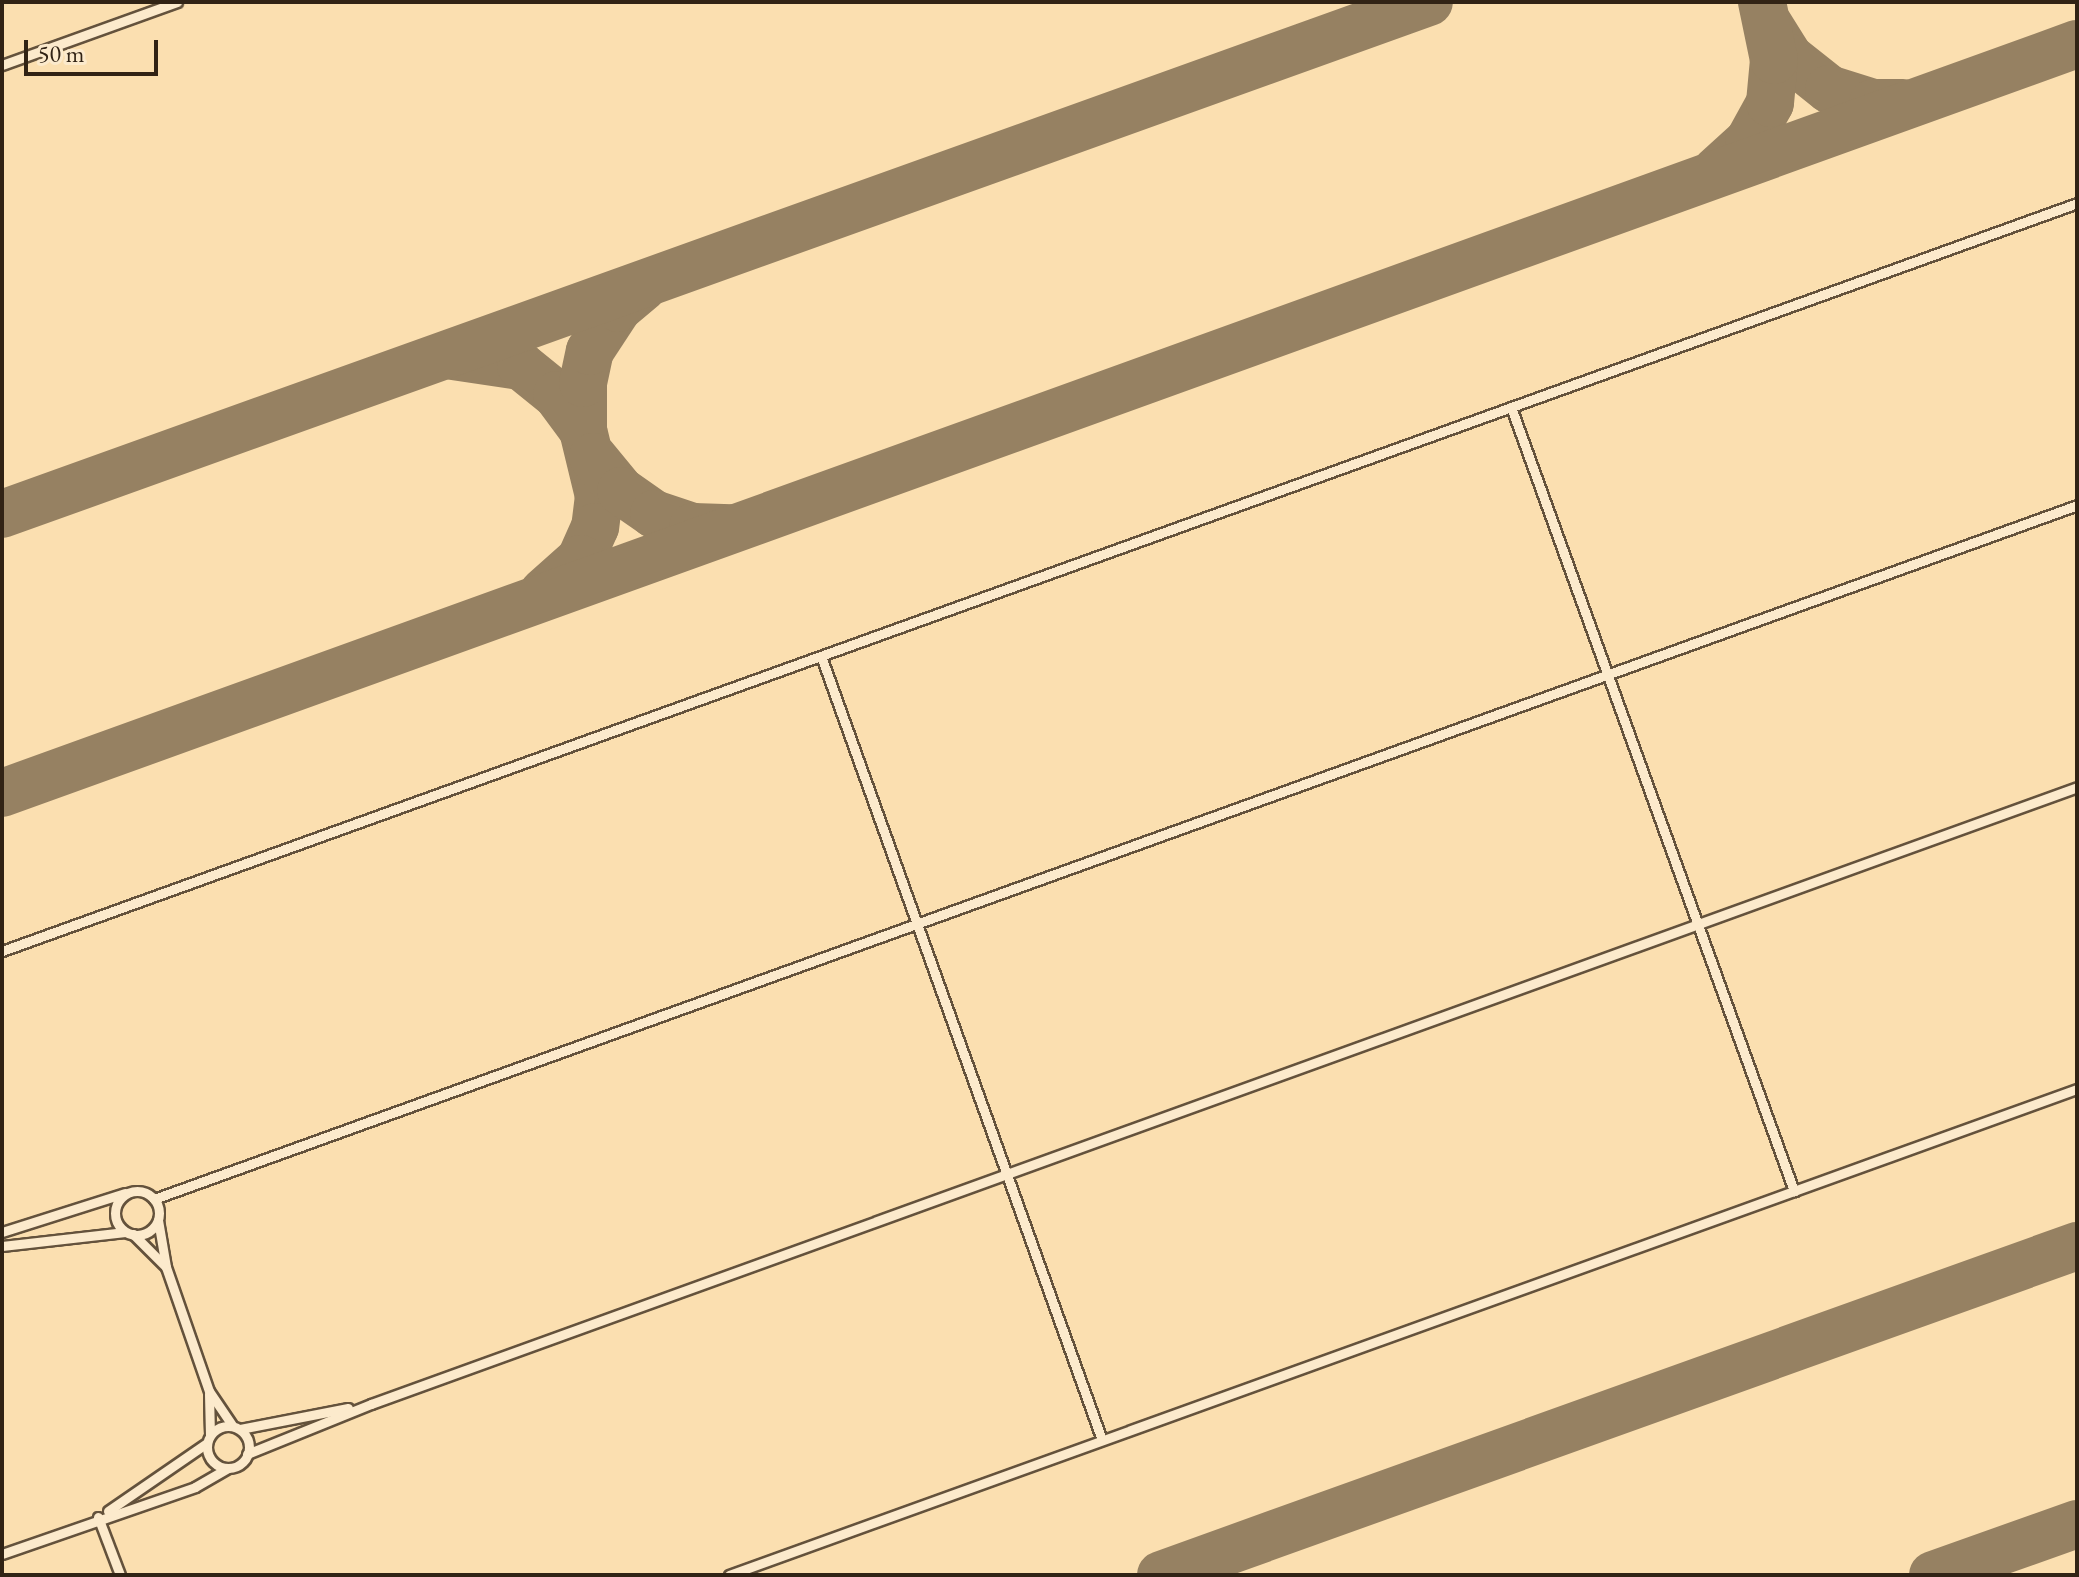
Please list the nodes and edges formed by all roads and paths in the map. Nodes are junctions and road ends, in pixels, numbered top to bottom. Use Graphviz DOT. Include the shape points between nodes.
graph roads {
  1 [pos="177,2"];
  2 [pos="2,65"];
  3 [pos="2077,203"];
  4 [pos="1511,407"];
  5 [pos="2077,505"];
  6 [pos="821,656"];
  7 [pos="1608,674"];
  8 [pos="2077,787"];
  9 [pos="917,924"];
  10 [pos="1698,924"];
  11 [pos="2,951"];
  12 [pos="2077,1089"];
  13 [pos="1006,1173"];
  14 [pos="1794,1191"];
  15 [pos="128,1192"];
  16 [pos="154,1199"];
  17 [pos="158,1220"];
  18 [pos="2,1232"];
  19 [pos="129,1233"];
  20 [pos="2,1246"];
  21 [pos="166,1267"];
  22 [pos="209,1391"];
  23 [pos="371,1404"];
  24 [pos="236,1427"];
  25 [pos="208,1439"];
  26 [pos="1102,1440"];
  27 [pos="247,1454"];
  28 [pos="228,1468"];
  29 [pos="98,1517"];
  30 [pos="2,1554"];
  31 [pos="120,1575"];
  32 [pos="729,1575"];
  1 -- 2 [label="lane"];
  3 -- 4 [label="lane"];
  4 -- 6 [label="lane"];
  4 -- 7 [label="lane"];
  5 -- 7 [label="lane"];
  6 -- 9 [label="lane"];
  6 -- 11 [label="lane"];
  7 -- 9 [label="lane"];
  7 -- 10 [label="lane"];
  8 -- 10 [label="lane"];
  9 -- 13 [label="lane"];
  9 -- 16 [label="lane"];
  10 -- 13 [label="lane"];
  10 -- 14 [label="lane"];
  12 -- 14 [label="lane"];
  13 -- 23 [label="lane"];
  13 -- 26 [label="lane"];
  14 -- 26 [label="lane"];
  15 -- 16 [label="lane" via="142,1191"];
  15 -- 18 [label="lane"];
  15 -- 19 [label="lane" via="115,1211"];
  16 -- 17 [label="lane"];
  17 -- 19 [label="lane" via="148,1231"];
  17 -- 21 [label="lane"];
  19 -- 20 [label="lane"];
  19 -- 21 [label="lane"];
  21 -- 22 [label="lane"];
  22 -- 24 [label="lane"];
  22 -- 25 [label="lane"];
  23 -- 24 [label="lane"];
  23 -- 27 [label="lane"];
  24 -- 25 [label="lane"];
  24 -- 27 [label="lane" via="248,1440"];
  25 -- 28 [label="lane" via="214,1463"];
  25 -- 29 [label="lane"];
  26 -- 32 [label="lane"];
  27 -- 28 [label="lane"];
  28 -- 29 [label="lane" via="195,1487"];
  29 -- 30 [label="lane"];
  29 -- 31 [label="lane"];
}
